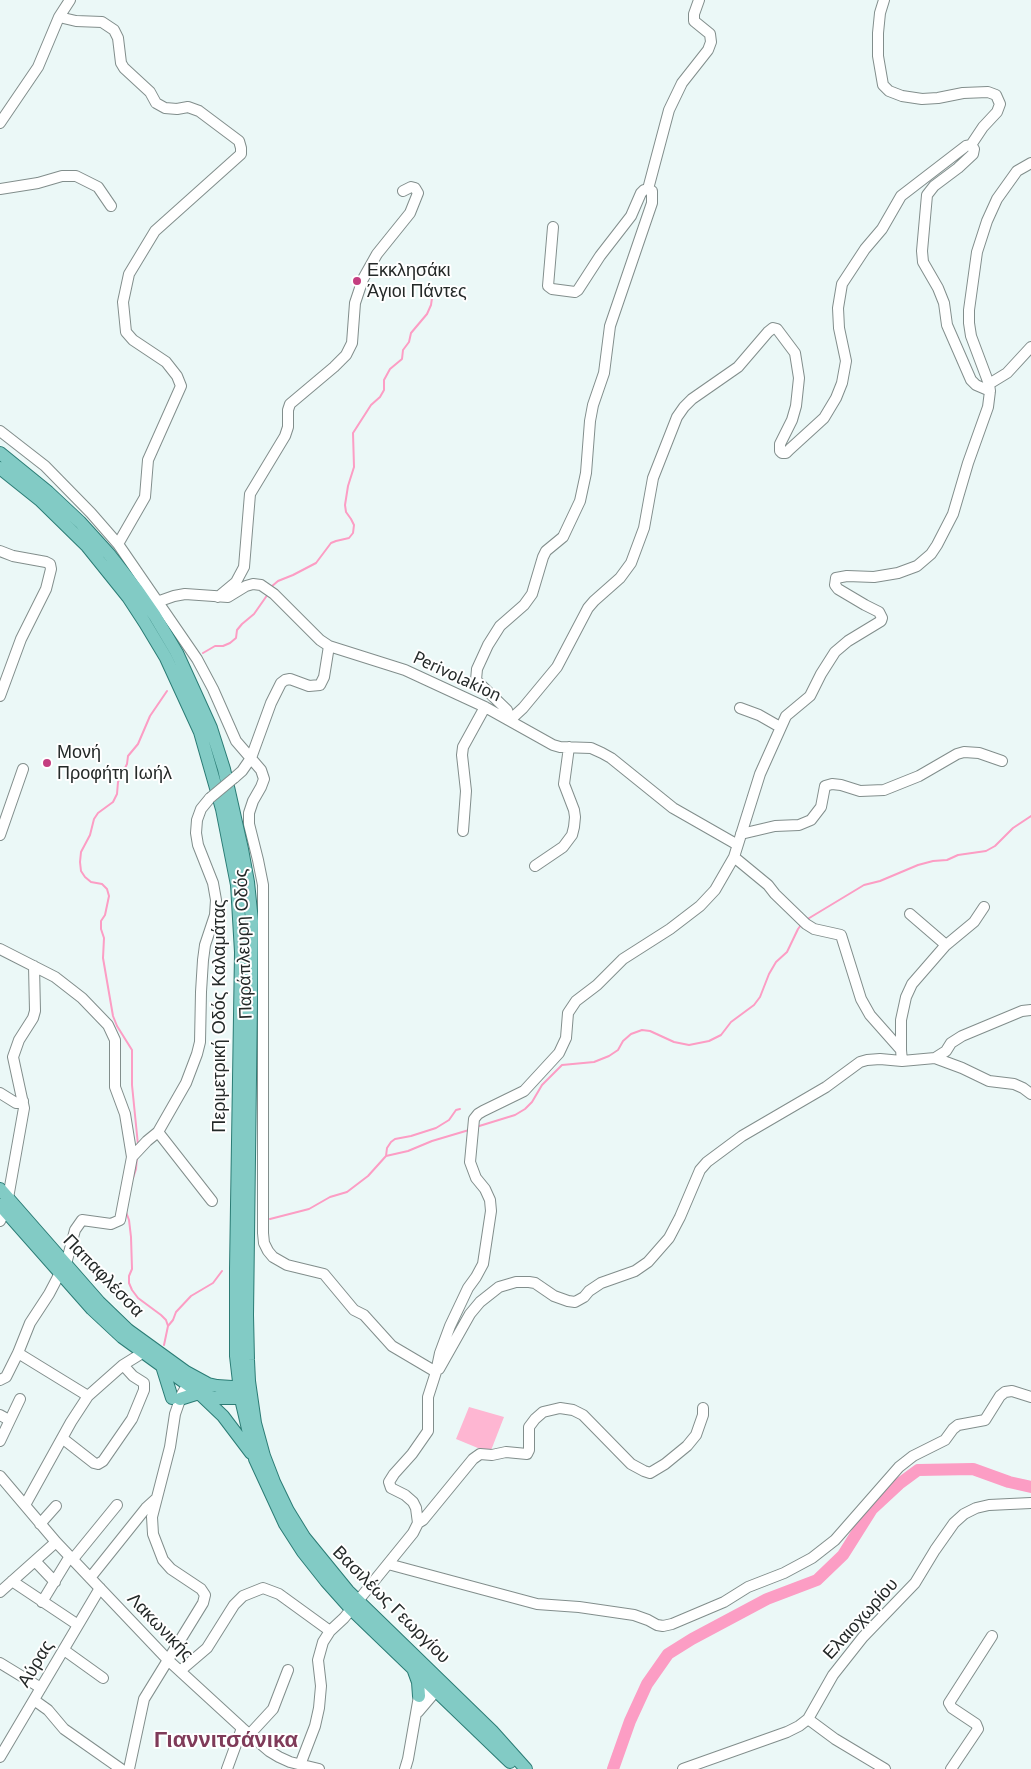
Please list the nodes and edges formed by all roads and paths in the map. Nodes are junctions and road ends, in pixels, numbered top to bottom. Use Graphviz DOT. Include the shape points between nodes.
graph roads {
  1 [pos="70,0"];
  2 [pos="700,0"];
  3 [pos="884,0"];
  4 [pos="60,17"];
  5 [pos="0,123"];
  6 [pos="971,145"];
  7 [pos="1031,163"];
  8 [pos="648,188"];
  9 [pos="0,189"];
  10 [pos="403,192"];
  11 [pos="111,206"];
  12 [pos="553,227"];
  13 [pos="1031,347"];
  14 [pos="989,387"];
  15 [pos="0,431"];
  16 [pos="0,453"];
  17 [pos="0,468"];
  18 [pos="118,544"];
  19 [pos="0,551"];
  20 [pos="218,597"];
  21 [pos="157,602"];
  22 [pos="330,646"];
  23 [pos="0,696"];
  24 [pos="485,708"];
  25 [pos="740,708"];
  26 [pos="510,720"];
  27 [pos="780,727"];
  28 [pos="569,747"];
  29 [pos="251,758"];
  30 [pos="1002,760"];
  31 [pos="23,769"];
  32 [pos="462,831"];
  33 [pos="741,834"];
  34 [pos="0,835"];
  35 [pos="736,844"];
  36 [pos="734,857"];
  37 [pos="536,866"];
  38 [pos="984,908"];
  39 [pos="910,914"];
  40 [pos="946,945"];
  41 [pos="0,949"];
  42 [pos="34,966"];
  43 [pos="1031,1010"];
  44 [pos="901,1050"];
  45 [pos="935,1058"];
  46 [pos="902,1061"];
  47 [pos="0,1093"];
  48 [pos="1031,1094"];
  49 [pos="23,1101"];
  50 [pos="158,1132"];
  51 [pos="132,1157"];
  52 [pos="212,1202"];
  53 [pos="3,1205"];
  54 [pos="63,1269"];
  55 [pos="144,1352"];
  56 [pos="18,1353"];
  57 [pos="236,1356"];
  58 [pos="123,1365"];
  59 [pos="162,1366"];
  60 [pos="436,1372"];
  61 [pos="187,1378"];
  62 [pos="0,1380"];
  63 [pos="217,1386"];
  64 [pos="198,1392"];
  65 [pos="245,1393"];
  66 [pos="88,1396"];
  67 [pos="1031,1397"];
  68 [pos="176,1398"];
  69 [pos="20,1399"];
  70 [pos="703,1408"];
  71 [pos="5,1418"];
  72 [pos="62,1438"];
  73 [pos="0,1441"];
  74 [pos="255,1459"];
  75 [pos="0,1476"];
  76 [pos="157,1498"];
  77 [pos="1031,1503"];
  78 [pos="25,1506"];
  79 [pos="56,1506"];
  80 [pos="117,1506"];
  81 [pos="418,1523"];
  82 [pos="40,1524"];
  83 [pos="56,1542"];
  84 [pos="72,1558"];
  85 [pos="35,1561"];
  86 [pos="388,1564"];
  87 [pos="90,1578"];
  88 [pos="12,1581"];
  89 [pos="55,1582"];
  90 [pos="100,1588"];
  91 [pos="0,1592"];
  92 [pos="42,1602"];
  93 [pos="354,1605"];
  94 [pos="78,1626"];
  95 [pos="330,1631"];
  96 [pos="992,1636"];
  97 [pos="64,1650"];
  98 [pos="169,1661"];
  99 [pos="0,1664"];
  100 [pos="288,1670"];
  101 [pos="180,1671"];
  102 [pos="414,1671"];
  103 [pos="103,1678"];
  104 [pos="436,1684"];
  105 [pos="41,1688"];
  106 [pos="419,1696"];
  107 [pos="34,1700"];
  108 [pos="417,1712"];
  109 [pos="808,1719"];
  110 [pos="246,1731"];
  111 [pos="0,1757"];
  112 [pos="300,1765"];
  113 [pos="121,1769"];
  114 [pos="129,1769"];
  115 [pos="227,1769"];
  116 [pos="319,1769"];
  117 [pos="405,1769"];
  118 [pos="517,1769"];
  119 [pos="526,1769"];
  120 [pos="683,1769"];
  121 [pos="886,1769"];
  122 [pos="951,1769"];
  1 -- 4 [label="street"];
  2 -- 8 [label="street" via="694,21 710,34 711,42 672,102"];
  3 -- 6 [label="street" via="880,13 878,56 883,85 889,91 922,99 963,93 988,92 996,95 1000,104 997,112"];
  4 -- 5 [label="street" via="38,67"];
  4 -- 18 [label="street" via="102,22 114,30 121,50 121,63 150,92 156,103 165,108 200,110 239,141 241,148 241,154 155,231 129,274 123,302 126,332 166,362 181,386 148,460 145,497"];
  6 -- 14 [label="street" via="973,154 927,195 922,250 923,262 938,288 948,325 971,380 976,385"];
  6 -- 26 [label="street" via="901,196 882,229 842,284 839,328 846,361 842,383 824,418 790,449 780,451 796,406 799,378 794,353 773,328 738,368 684,407 653,478 644,528 631,563 588,608 557,667"];
  7 -- 14 [label="street" via="1017,172 997,199 977,252 969,323"];
  8 -- 12 [label="street" via="641,193 631,216 575,292 548,286"];
  8 -- 26 [label="street" via="652,191 652,203 610,326 604,373 590,421 580,501 563,536 546,551 532,594 500,626 477,669 476,680 506,710"];
  9 -- 11 [label="street" via="76,176 98,187"];
  10 -- 20 [label="street" via="411,187 418,192 410,213 377,254 363,279 355,303 352,343 334,367 290,404 285,436 250,494 244,567 236,582"];
  13 -- 14 [label="street"];
  14 -- 27 [label="street" via="984,421 953,514 937,545 916,566 898,573 836,578 838,589 879,612 881,621 835,652 810,696 786,716"];
  15 -- 18 [label="street, Παράπλευρη Οδός" via="45,466"];
  16 -- 65 [label="main road, Περιμετρική Οδός Καλαμάτας" via="82,524 137,590 177,653 211,728 224,769 242,849 252,921"];
  17 -- 57 [label="main road, Περιμετρική Οδός Καλαμάτας" via="40,500 87,546 146,623 185,697 213,774 231,850 240,922"];
  18 -- 21 [label="street, Παράπλευρη Οδός"];
  19 -- 23 [label="street" via="46,562 51,569 46,589 21,639"];
  20 -- 21 [label="street, Perivolakion" via="185,594"];
  20 -- 22 [label="street, Perivolakion" via="228,596 253,584 261,585"];
  21 -- 29 [label="street, Παράπλευρη Οδός" via="197,659 236,741"];
  22 -- 24 [label="street, Perivolakion" via="405,670"];
  22 -- 29 [label="street" via="320,685 309,686 290,679 281,684"];
  24 -- 26 [label="street, Perivolakion"];
  24 -- 32 [label="street" via="462,755 466,791"];
  25 -- 27 [label="street"];
  26 -- 28 [label="street, Perivolakion" via="553,745"];
  27 -- 33 [label="street" via="760,774"];
  28 -- 35 [label="street, Perivolakion" via="591,748 606,756 673,808"];
  28 -- 37 [label="street" via="564,784 574,810 572,835 563,847"];
  29 -- 50 [label="street, bridge" via="242,771 210,798 201,809 198,820 198,845 216,900 203,960 200,1042 186,1083"];
  29 -- 60 [label="street, Παράπλευρη Οδός" via="262,770 264,779 249,813 263,885 264,1243 279,1261 324,1274 354,1310 364,1315 392,1346"];
  30 -- 33 [label="street" via="964,752 884,790 860,791 832,784 825,786 821,807 811,820 799,825 775,826"];
  31 -- 34 [label="street"];
  33 -- 35 [label="street"];
  35 -- 36 [label="street"];
  36 -- 44 [label="street" via="768,885 804,922 814,929 841,935 861,1000"];
  36 -- 60 [label="street" via="708,899 670,929 630,953 576,1001 568,1013 566,1038 559,1054 530,1086 478,1114 470,1162 490,1200 483,1264 450,1326"];
  38 -- 40 [label="street" via="974,922"];
  39 -- 40 [label="street"];
  40 -- 44 [label="street" via="912,984 906,996 900,1020"];
  41 -- 42 [label="street"];
  42 -- 49 [label="street" via="35,1011 13,1058"];
  42 -- 51 [label="street" via="82,998 113,1032 115,1087 125,1114"];
  43 -- 45 [label="street" via="962,1036"];
  44 -- 46 [label="street"];
  45 -- 46 [label="street"];
  45 -- 48 [label="street" via="989,1081 1014,1084"];
  46 -- 60 [label="street" via="880,1059 860,1062 826,1087 715,1155 700,1170 668,1238 648,1262 635,1271 601,1283 575,1302 554,1296 535,1283 516,1282 498,1287 470,1314"];
  47 -- 49 [label="street" via="16,1103"];
  49 -- 53 [label="street"];
  50 -- 51 [label="street"];
  50 -- 52 [label="street"];
  51 -- 54 [label="street" via="120,1220 112,1224 82,1220 75,1230"];
  53 -- 54 [label="main road, Παπαφλέσσα"];
  54 -- 55 [label="main road, Παπαφλέσσα" via="92,1309 112,1329"];
  54 -- 56 [label="street" via="30,1323"];
  54 -- 61 [label="main road, Παπαφλέσσα" via="119,1322"];
  55 -- 58 [label="street"];
  55 -- 59 [label="main road, Παπαφλέσσα"];
  56 -- 62 [label="street" via="6,1378"];
  56 -- 66 [label="street"];
  57 -- 63 [label="main road" via="232,1376"];
  57 -- 65 [label="main road, Περιμετρική Οδός Καλαμάτας"];
  58 -- 66 [label="street"];
  58 -- 72 [label="street" via="144,1383 144,1390 132,1419 103,1461 94,1463"];
  59 -- 61 [label="main road, Παπαφλέσσα"];
  59 -- 68 [label="main road"];
  60 -- 81 [label="street" via="427,1400 428,1431 389,1482 390,1488 413,1502"];
  61 -- 63 [label="main road, Παπαφλέσσα"];
  61 -- 64 [label="main road, Παπαφλέσσα"];
  61 -- 68 [label="street"];
  63 -- 65 [label="main road, Παπαφλέσσα"];
  64 -- 65 [label="main road, Παπαφλέσσα" via="214,1398"];
  64 -- 68 [label="main road"];
  64 -- 74 [label="main road" via="223,1416"];
  65 -- 74 [label="main road, Περιμετρική Οδός Καλαμάτας"];
  65 -- 93 [label="main road, Βασιλέως Γεωργίου" via="264,1456 288,1511"];
  66 -- 72 [label="street"];
  67 -- 86 [label="street" via="1005,1392 985,1420 958,1425 945,1440 913,1456 899,1467 835,1540 812,1558 672,1624 657,1625 634,1615 537,1604"];
  68 -- 76 [label="street" via="170,1447"];
  69 -- 71 [label="street"];
  70 -- 81 [label="street" via="696,1435 687,1446 650,1473 631,1464 583,1415 560,1408 544,1412 529,1427 527,1454 480,1454 472,1459"];
  71 -- 73 [label="street"];
  72 -- 78 [label="street"];
  74 -- 93 [label="main road, Βασιλέως Γεωργίου" via="291,1534 319,1572"];
  75 -- 78 [label="street, Λακωνικής"];
  76 -- 87 [label="street"];
  76 -- 98 [label="street" via="152,1517 157,1548 171,1569 201,1589 204,1595 203,1603"];
  77 -- 109 [label="street, Ελαιοχωρίου" via="976,1508 954,1523 915,1583 863,1637 833,1675"];
  78 -- 82 [label="street, Λακωνικής"];
  79 -- 82 [label="street"];
  80 -- 84 [label="street"];
  81 -- 86 [label="street"];
  82 -- 83 [label="street, Λακωνικής"];
  83 -- 84 [label="street, Λακωνικής"];
  83 -- 85 [label="street"];
  84 -- 87 [label="street, Λακωνικής"];
  84 -- 89 [label="street"];
  85 -- 88 [label="street"];
  85 -- 89 [label="street"];
  86 -- 93 [label="street"];
  87 -- 90 [label="street, Λακωνικής"];
  88 -- 91 [label="street"];
  88 -- 92 [label="street"];
  89 -- 92 [label="street"];
  90 -- 94 [label="street, Αύρας"];
  90 -- 98 [label="street, Λακωνικής"];
  92 -- 94 [label="street"];
  93 -- 95 [label="street"];
  93 -- 102 [label="main road, Βασιλέως Γεωργίου"];
  93 -- 104 [label="main road, Βασιλέως Γεωργίου"];
  94 -- 97 [label="street, Αύρας"];
  95 -- 101 [label="street" via="280,1594 263,1588 243,1596 234,1604 206,1648"];
  95 -- 112 [label="street" via="318,1660 321,1686 315,1726"];
  96 -- 122 [label="street" via="950,1703 978,1729"];
  97 -- 103 [label="street"];
  97 -- 105 [label="street, Αύρας"];
  98 -- 101 [label="street, Λακωνικής"];
  98 -- 114 [label="street" via="144,1699"];
  99 -- 105 [label="street"];
  100 -- 110 [label="street" via="273,1709"];
  101 -- 110 [label="street, Λακωνικής"];
  102 -- 104 [label="main road, Βασιλέως Γεωργίου"];
  102 -- 106 [label="main road"];
  104 -- 106 [label="street"];
  104 -- 108 [label="street"];
  104 -- 118 [label="main road, Βασιλέως Γεωργίου"];
  104 -- 119 [label="main road, Βασιλέως Γεωργίου" via="492,1731"];
  105 -- 107 [label="street, Αύρας"];
  106 -- 108 [label="street"];
  107 -- 111 [label="street, Αύρας"];
  107 -- 113 [label="street" via="48,1710 64,1729"];
  108 -- 117 [label="street"];
  109 -- 120 [label="street, Ελαιοχωρίου" via="787,1732"];
  109 -- 121 [label="street"];
  110 -- 112 [label="street, Λακωνικής" via="279,1757"];
  110 -- 115 [label="street"];
  112 -- 116 [label="street, Λακωνικής"];
}
